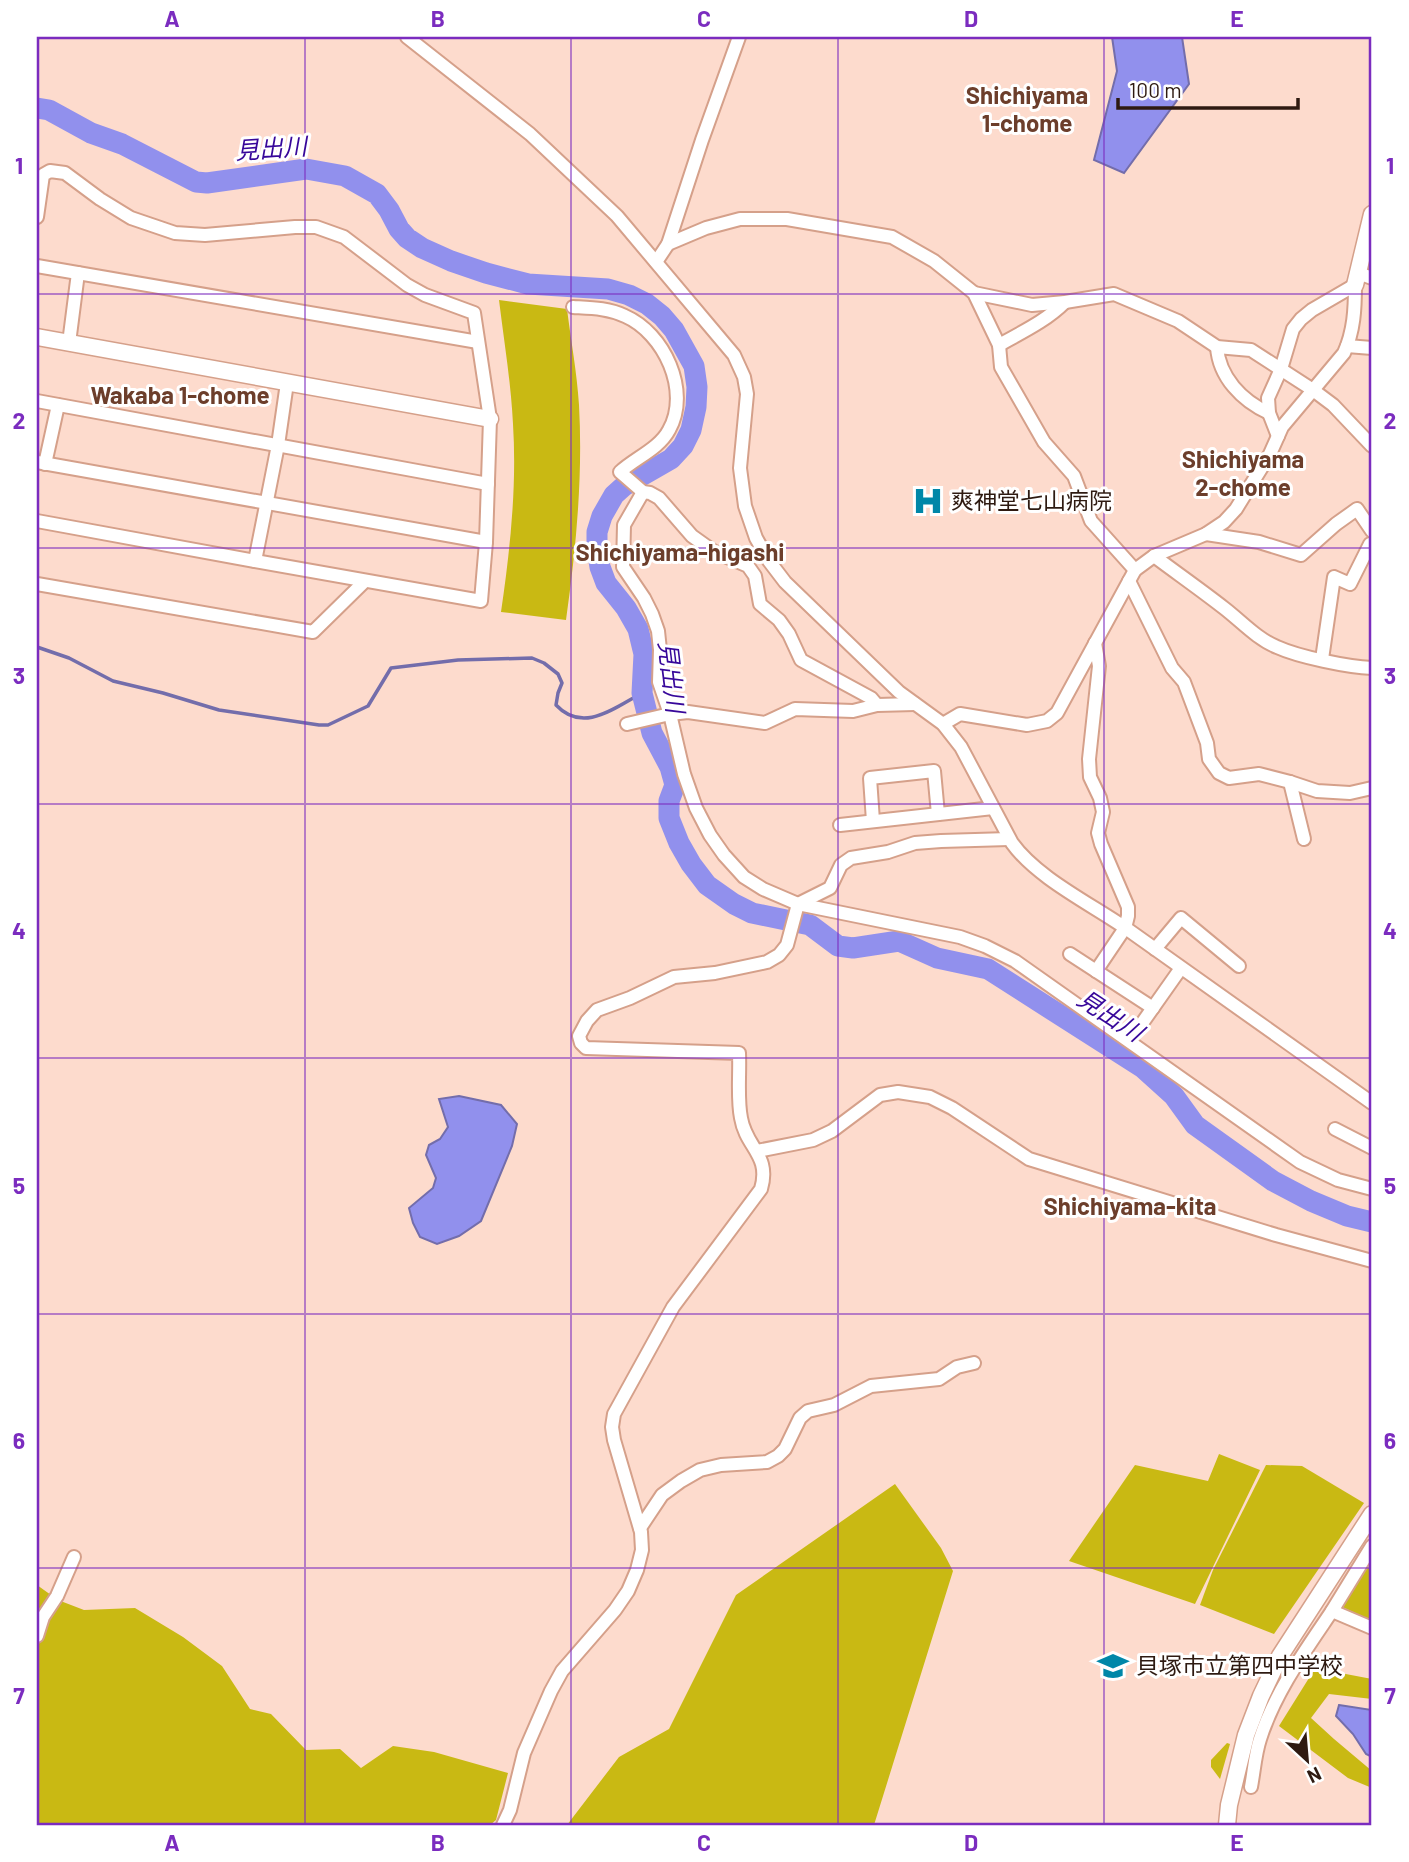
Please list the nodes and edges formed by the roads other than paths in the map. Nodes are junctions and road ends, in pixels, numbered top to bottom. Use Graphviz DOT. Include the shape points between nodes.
graph roads {
  1 [pos="407,37"];
  2 [pos="739,37"];
  3 [pos="1372,214"];
  4 [pos="37,217"];
  5 [pos="668,244"];
  6 [pos="656,262"];
  7 [pos="37,266"];
  8 [pos="78,273"];
  9 [pos="1362,279"];
  10 [pos="974,293"];
  11 [pos="1065,302"];
  12 [pos="573,307"];
  13 [pos="37,337"];
  14 [pos="478,342"];
  15 [pos="69,343"];
  16 [pos="999,345"];
  17 [pos="1347,346"];
  18 [pos="1217,347"];
  19 [pos="1372,348"];
  20 [pos="1282,369"];
  21 [pos="287,383"];
  22 [pos="1313,390"];
  23 [pos="37,401"];
  24 [pos="58,405"];
  25 [pos="1269,413"];
  26 [pos="490,419"];
  27 [pos="1278,436"];
  28 [pos="278,446"];
  29 [pos="1372,446"];
  30 [pos="41,463"];
  31 [pos="488,484"];
  32 [pos="643,492"];
  33 [pos="267,503"];
  34 [pos="37,521"];
  35 [pos="1206,534"];
  36 [pos="1372,538"];
  37 [pos="486,542"];
  38 [pos="1154,556"];
  39 [pos="255,561"];
  40 [pos="769,561"];
  41 [pos="752,572"];
  42 [pos="1132,575"];
  43 [pos="365,581"];
  44 [pos="37,584"];
  45 [pos="1095,643"];
  46 [pos="1322,659"];
  47 [pos="1372,668"];
  48 [pos="915,704"];
  49 [pos="877,705"];
  50 [pos="670,714"];
  51 [pos="627,724"];
  52 [pos="943,724"];
  53 [pos="1290,782"];
  54 [pos="1372,788"];
  55 [pos="993,808"];
  56 [pos="938,814"];
  57 [pos="873,821"];
  58 [pos="840,825"];
  59 [pos="1009,839"];
  60 [pos="1304,839"];
  61 [pos="798,904"];
  62 [pos="1125,928"];
  63 [pos="1155,949"];
  64 [pos="1070,954"];
  65 [pos="1239,966"];
  66 [pos="1181,968"];
  67 [pos="1097,971"];
  68 [pos="1153,1008"];
  69 [pos="1138,1029"];
  70 [pos="1372,1104"];
  71 [pos="1335,1129"];
  72 [pos="1372,1147"];
  73 [pos="757,1151"];
  74 [pos="1372,1189"];
  75 [pos="1372,1261"];
  76 [pos="974,1363"];
  77 [pos="1372,1514"];
  78 [pos="640,1528"];
  79 [pos="1372,1546"];
  80 [pos="74,1557"];
  81 [pos="1332,1611"];
  82 [pos="1372,1628"];
  83 [pos="37,1636"];
  84 [pos="1254,1734"];
  85 [pos="1251,1787"];
  86 [pos="503,1825"];
  87 [pos="1227,1825"];
  1 -- 6 [label="street" via="530,134 617,216"];
  2 -- 5 [label="street"];
  3 -- 9 [label="street"];
  4 -- 14 [label="street" via="43,175 50,171 65,173 131,218 175,233 316,228 344,237 425,295 474,313"];
  5 -- 6 [label="street"];
  5 -- 10 [label="street" via="740,219 821,224 892,237 934,261"];
  6 -- 40 [label="street" via="734,355 744,377 747,394 740,468 745,506"];
  7 -- 8 [label="street"];
  8 -- 14 [label="street"];
  8 -- 15 [label="street"];
  9 -- 17 [label="street"];
  9 -- 20 [label="street" via="1301,318 1293,329"];
  10 -- 11 [label="street" via="1032,305"];
  10 -- 16 [label="street"];
  11 -- 16 [label="street" via="1035,326"];
  11 -- 18 [label="street" via="1114,294 1178,321"];
  12 -- 32 [label="street" via="628,317 658,341 672,369 676,401 668,432 620,472"];
  13 -- 15 [label="street"];
  14 -- 26 [label="street"];
  15 -- 21 [label="street"];
  16 -- 42 [label="street" via="1001,367 1044,442 1074,476 1091,521"];
  17 -- 19 [label="street"];
  17 -- 22 [label="street"];
  18 -- 20 [label="street" via="1251,349"];
  18 -- 25 [label="street" via="1225,375 1254,407"];
  20 -- 22 [label="street"];
  20 -- 25 [label="street" via="1268,398"];
  21 -- 26 [label="street"];
  21 -- 28 [label="street"];
  22 -- 27 [label="street"];
  22 -- 29 [label="street"];
  23 -- 24 [label="street"];
  24 -- 28 [label="street"];
  24 -- 30 [label="street"];
  25 -- 27 [label="street"];
  26 -- 31 [label="street"];
  27 -- 35 [label="street" via="1236,509"];
  28 -- 31 [label="street"];
  28 -- 33 [label="street"];
  30 -- 33 [label="street"];
  31 -- 37 [label="street"];
  32 -- 41 [label="street" via="659,498 692,536"];
  32 -- 50 [label="street" via="624,525 623,567 644,598 658,631 659,682"];
  33 -- 37 [label="street"];
  33 -- 39 [label="street"];
  34 -- 39 [label="street"];
  35 -- 36 [label="street" via="1259,542 1301,555 1357,509"];
  35 -- 38 [label="street"];
  36 -- 46 [label="street" via="1350,584 1334,577"];
  37 -- 43 [label="street" via="481,601"];
  38 -- 42 [label="street"];
  38 -- 46 [label="street" via="1276,647"];
  39 -- 43 [label="street"];
  40 -- 41 [label="street"];
  40 -- 48 [label="street"];
  41 -- 49 [label="street" via="760,604 779,620 801,660 854,687"];
  42 -- 45 [label="street"];
  42 -- 53 [label="street" via="1172,668 1184,682 1209,759 1219,773 1229,778 1259,774"];
  43 -- 44 [label="street" via="313,632"];
  45 -- 52 [label="street" via="1057,713 1047,721 1027,725 960,714"];
  45 -- 62 [label="street" via="1099,666 1090,777 1100,798 1101,844 1128,907"];
  46 -- 47 [label="street"];
  48 -- 49 [label="street"];
  48 -- 52 [label="street"];
  49 -- 50 [label="street" via="853,711 795,709 765,723 688,712"];
  50 -- 51 [label="street"];
  50 -- 61 [label="street" via="684,774 710,835 744,877"];
  52 -- 55 [label="street" via="961,747"];
  53 -- 54 [label="street" via="1317,791 1350,793"];
  53 -- 60 [label="street"];
  55 -- 56 [label="street"];
  55 -- 59 [label="street"];
  56 -- 57 [label="street"];
  56 -- 57 [label="street" via="934,771 870,778"];
  57 -- 58 [label="street"];
  59 -- 61 [label="street" via="915,843 851,858 841,865 830,888"];
  59 -- 62 [label="street" via="1037,870"];
  61 -- 73 [label="street" via="787,945 779,955 715,973 674,976 597,1010 579,1036 580,1043 595,1050 739,1053 741,1117"];
  61 -- 74 [label="street" via="960,937 995,951 1047,982 1300,1162 1338,1180"];
  62 -- 63 [label="street"];
  62 -- 67 [label="street"];
  63 -- 65 [label="street" via="1181,918"];
  63 -- 66 [label="street"];
  64 -- 67 [label="street"];
  66 -- 68 [label="street"];
  66 -- 70 [label="street"];
  67 -- 68 [label="street"];
  68 -- 69 [label="street"];
  71 -- 72 [label="street"];
  73 -- 75 [label="street" via="813,1140 880,1095 898,1092 930,1097 1029,1159"];
  73 -- 78 [label="street" via="764,1165 761,1189 674,1307 614,1415 614,1440"];
  76 -- 78 [label="street" via="939,1379 871,1386 834,1405 808,1411 778,1456 767,1462 700,1470 662,1495"];
  77 -- 84 [label="street" via="1279,1656 1261,1696"];
  78 -- 86 [label="street" via="638,1570 615,1610 551,1690 524,1753"];
  79 -- 81 [label="street"];
  80 -- 83 [label="street"];
  81 -- 82 [label="street"];
  81 -- 84 [label="street"];
  84 -- 85 [label="street"];
  84 -- 87 [label="street" via="1229,1805"];
}
